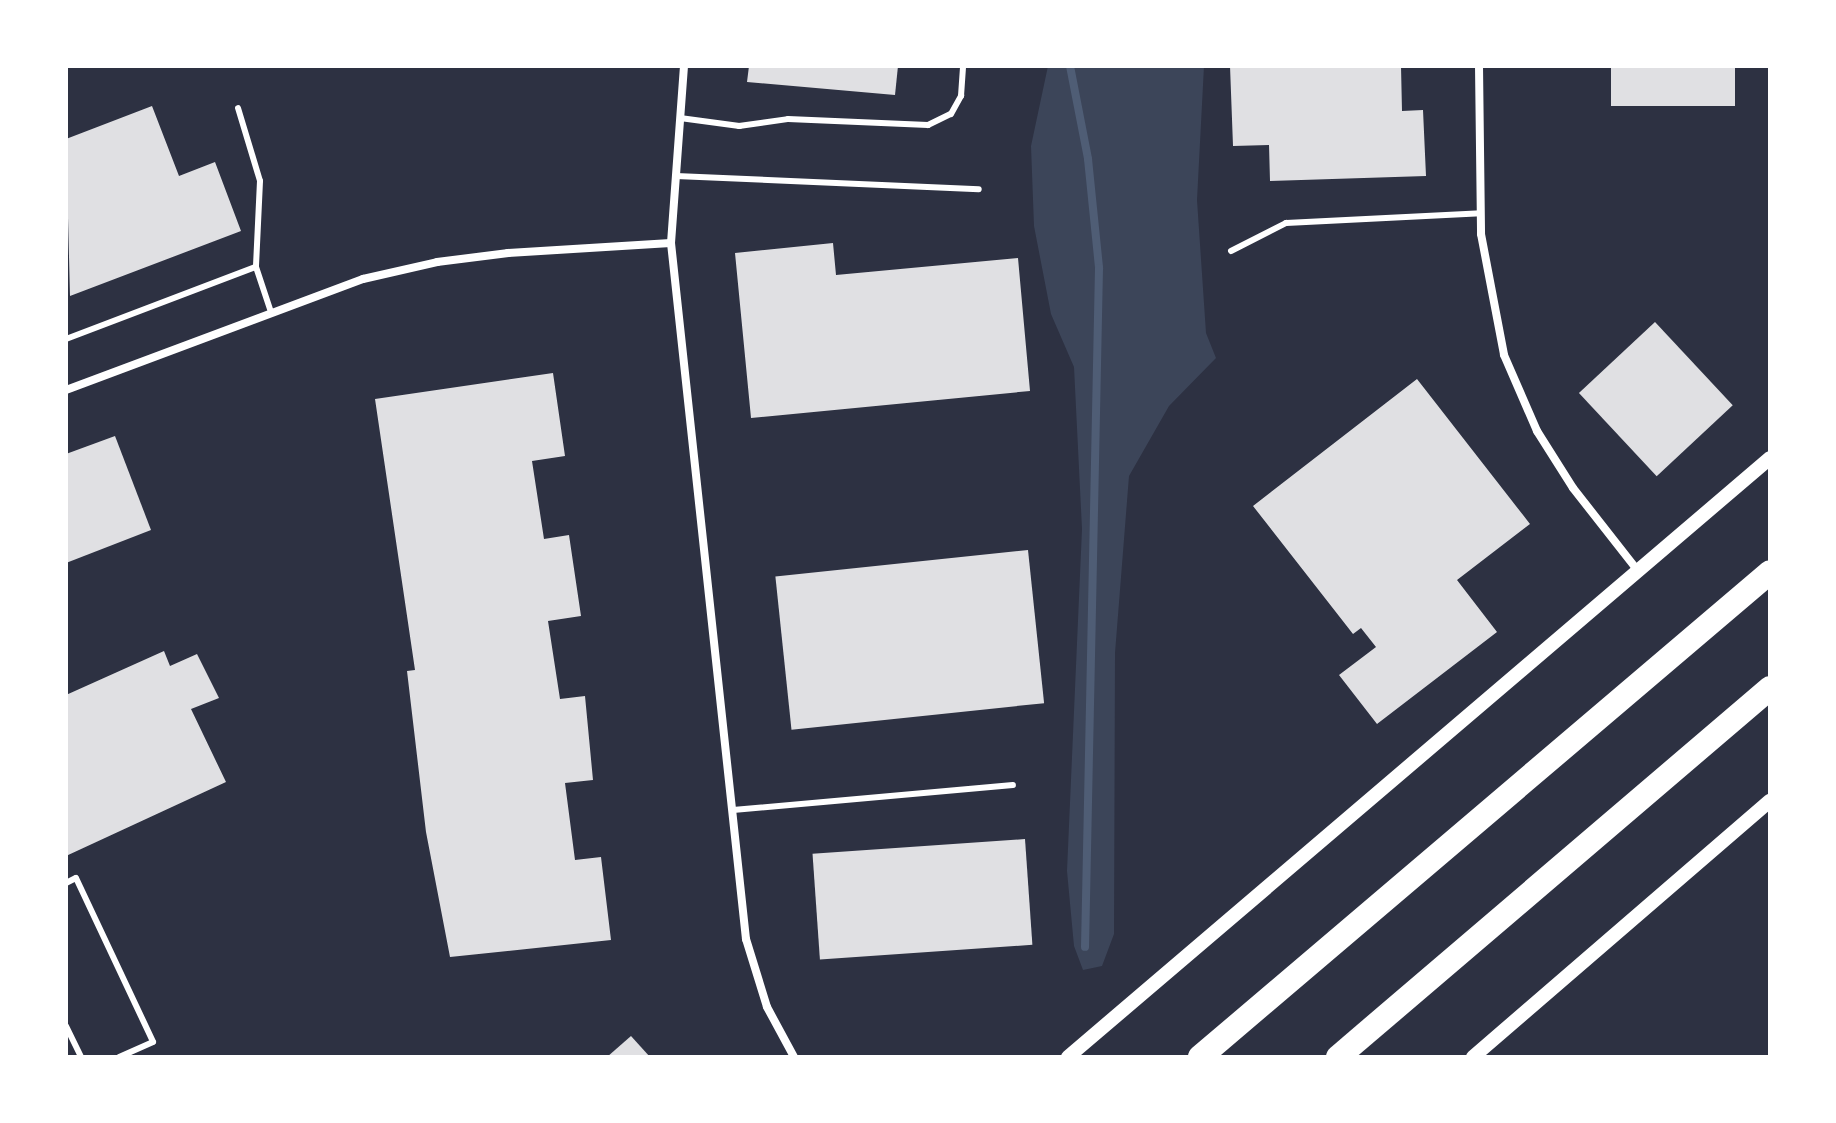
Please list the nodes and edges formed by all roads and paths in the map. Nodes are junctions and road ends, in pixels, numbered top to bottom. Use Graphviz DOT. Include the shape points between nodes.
graph roads {
  1 [pos="684,66"];
  2 [pos="963,66"];
  3 [pos="1479,66"];
  4 [pos="238,108"];
  5 [pos="680,118"];
  6 [pos="676,176"];
  7 [pos="979,189"];
  8 [pos="1481,213"];
  9 [pos="671,243"];
  10 [pos="1231,251"];
  11 [pos="256,267"];
  12 [pos="271,312"];
  13 [pos="66,339"];
  14 [pos="66,390"];
  15 [pos="1770,458"];
  16 [pos="1639,571"];
  17 [pos="1770,572"];
  18 [pos="1770,688"];
  19 [pos="1013,785"];
  20 [pos="1770,801"];
  21 [pos="733,810"];
  22 [pos="66,883"];
  23 [pos="66,1026"];
  24 [pos="81,1057"];
  25 [pos="119,1057"];
  26 [pos="794,1057"];
  27 [pos="1068,1057"];
  28 [pos="1200,1057"];
  29 [pos="1338,1057"];
  30 [pos="1473,1057"];
  1 -- 5 [label="street"];
  2 -- 5 [label="lane" via="961,96 951,114 928,125 788,119 739,126"];
  3 -- 8 [label="street"];
  4 -- 11 [label="lane" via="260,181"];
  5 -- 6 [label="street"];
  6 -- 7 [label="lane"];
  6 -- 9 [label="street"];
  8 -- 10 [label="lane" via="1286,223"];
  8 -- 16 [label="street" via="1489,295 1522,401 1573,488"];
  9 -- 12 [label="street" via="437,262 363,279"];
  9 -- 21 [label="street"];
  11 -- 12 [label="lane"];
  11 -- 13 [label="lane"];
  12 -- 14 [label="street"];
  15 -- 16 [label="street"];
  16 -- 27 [label="street"];
  17 -- 28 [label="highway"];
  18 -- 29 [label="highway"];
  19 -- 21 [label="lane"];
  20 -- 30 [label="street"];
  21 -- 26 [label="street" via="751,962"];
  22 -- 25 [label="lane" via="76,878 153,1042"];
  23 -- 24 [label="lane"];
}
